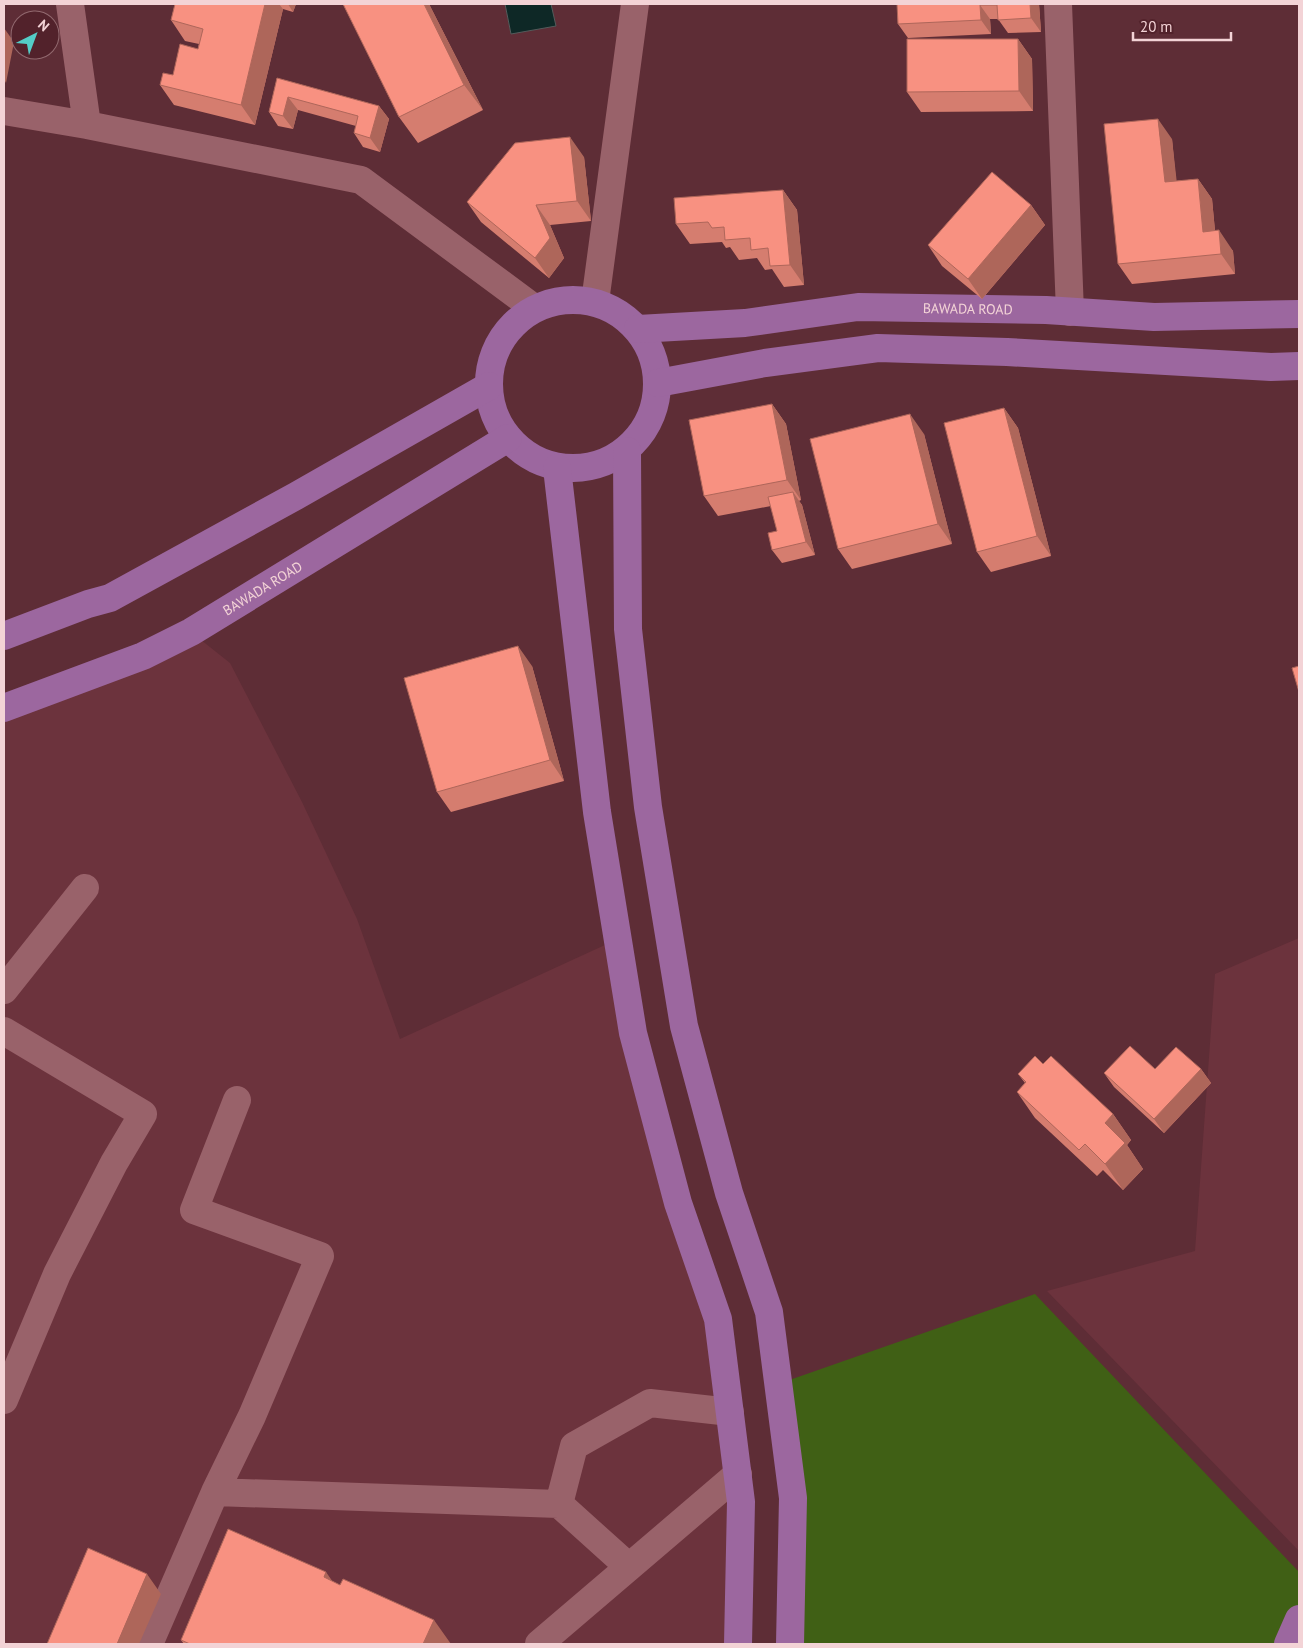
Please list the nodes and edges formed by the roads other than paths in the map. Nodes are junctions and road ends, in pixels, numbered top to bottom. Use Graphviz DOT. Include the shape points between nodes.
graph roads {
  1 [pos="70,4"];
  2 [pos="635,4"];
  3 [pos="1058,4"];
  4 [pos="4,111"];
  5 [pos="87,125"];
  6 [pos="595,302"];
  7 [pos="534,308"];
  8 [pos="1070,312"];
  9 [pos="1299,314"];
  10 [pos="638,329"];
  11 [pos="1299,366"];
  12 [pos="658,383"];
  13 [pos="488,386"];
  14 [pos="508,438"];
  15 [pos="627,451"];
  16 [pos="557,468"];
  17 [pos="4,636"];
  18 [pos="4,708"];
  19 [pos="86,888"];
  20 [pos="4,990"];
  21 [pos="4,1031"];
  22 [pos="237,1100"];
  23 [pos="4,1400"];
  24 [pos="730,1412"];
  25 [pos="738,1474"];
  26 [pos="215,1492"];
  27 [pos="559,1504"];
  28 [pos="629,1567"];
  29 [pos="1299,1619"];
  30 [pos="149,1644"];
  31 [pos="539,1644"];
  32 [pos="738,1644"];
  33 [pos="790,1644"];
  34 [pos="1288,1644"];
  1 -- 5 [label="street"];
  2 -- 6 [label="street"];
  3 -- 8 [label="street"];
  4 -- 5 [label="street"];
  5 -- 7 [label="street" via="361,180"];
  6 -- 7 [label="main road" via="564,300"];
  6 -- 10 [label="main road" via="626,317"];
  7 -- 13 [label="main road" via="515,322 500,341 491,363"];
  8 -- 9 [label="main road, BAWADA ROAD" via="1154,318"];
  8 -- 10 [label="main road, BAWADA ROAD" via="858,307 745,323"];
  10 -- 12 [label="main road"];
  11 -- 12 [label="main road" via="878,348"];
  12 -- 15 [label="main road" via="658,400 649,425"];
  13 -- 14 [label="main road" via="494,414"];
  13 -- 17 [label="main road" via="110,598"];
  14 -- 16 [label="main road" via="536,460"];
  14 -- 18 [label="main road, BAWADA ROAD" via="191,632 143,656"];
  15 -- 16 [label="main road" via="594,467"];
  15 -- 33 [label="main road" via="628,628 648,807 684,1026 729,1194 769,1312 793,1498"];
  16 -- 24 [label="main road" via="597,812 633,1033 678,1203 718,1319"];
  19 -- 20 [label="street"];
  21 -- 23 [label="street" via="144,1114 114,1163 57,1274"];
  22 -- 26 [label="street" via="194,1210 320,1256 252,1416"];
  24 -- 25 [label="main road"];
  24 -- 27 [label="street" via="650,1402 574,1446"];
  25 -- 28 [label="street"];
  25 -- 32 [label="main road" via="742,1506"];
  26 -- 27 [label="street"];
  26 -- 30 [label="street"];
  27 -- 28 [label="street"];
  28 -- 31 [label="street"];
  29 -- 34 [label="main road"];
}
